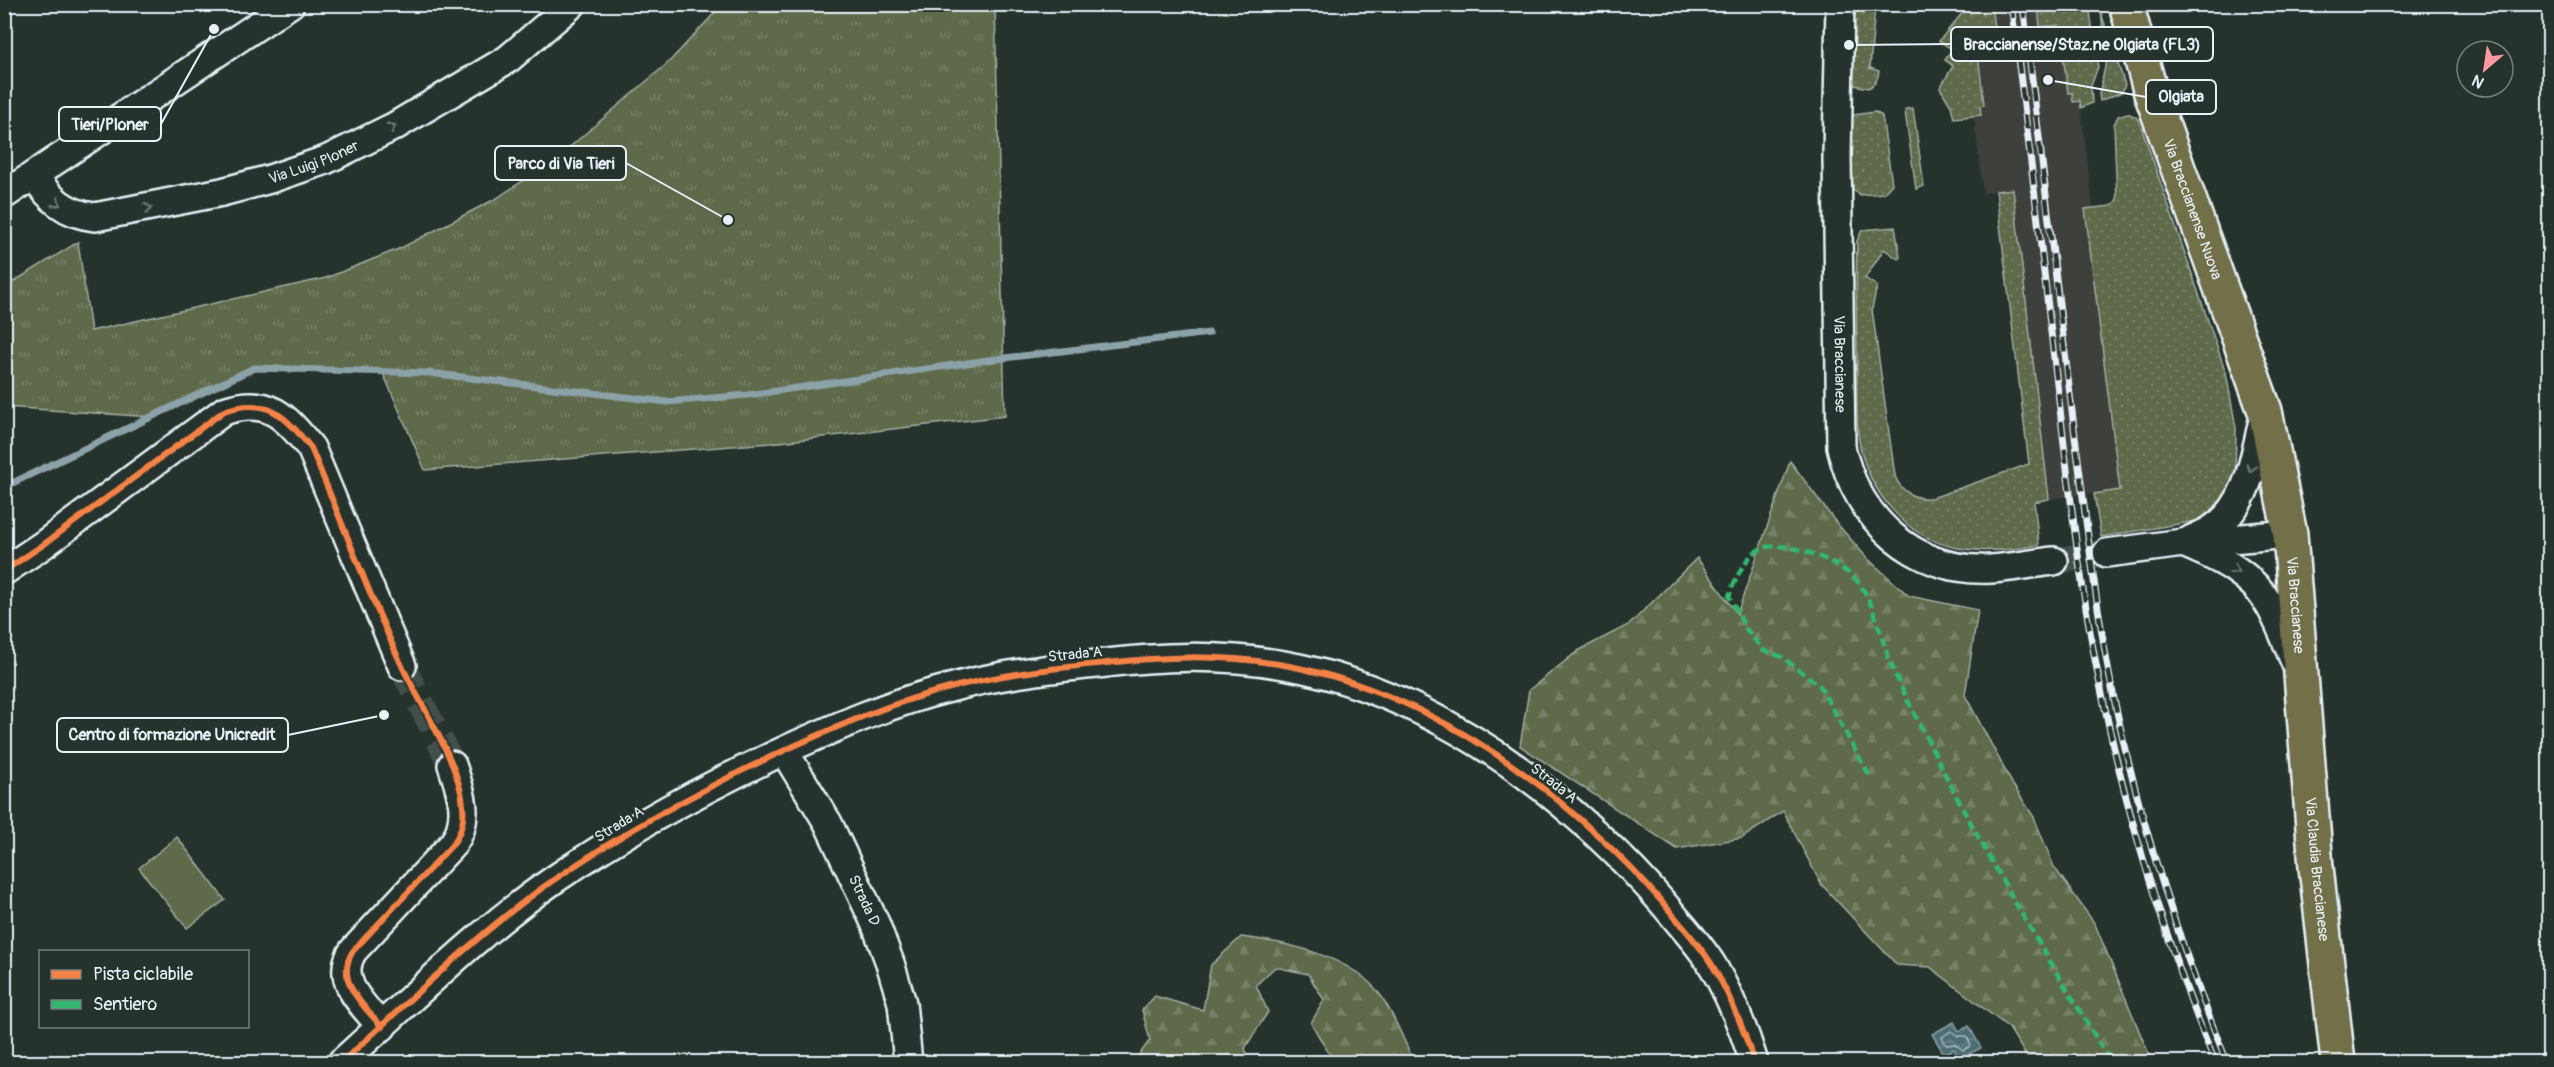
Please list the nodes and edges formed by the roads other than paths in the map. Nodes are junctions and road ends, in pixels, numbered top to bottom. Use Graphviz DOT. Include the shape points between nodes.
graph roads {
  1 [pos="290,4"];
  2 [pos="572,4"];
  3 [pos="1840,4"];
  4 [pos="2126,4"];
  5 [pos="34,175"];
  6 [pos="4,195"];
  7 [pos="2265,411"];
  8 [pos="2290,534"];
  9 [pos="2183,543"];
  10 [pos="2107,553"];
  11 [pos="2054,561"];
  12 [pos="4,573"];
  13 [pos="4,586"];
  14 [pos="402,666"];
  15 [pos="2301,675"];
  16 [pos="784,751"];
  17 [pos="452,765"];
  18 [pos="382,1027"];
  19 [pos="342,1062"];
  20 [pos="908,1062"];
  21 [pos="1754,1062"];
  22 [pos="2338,1062"];
  1 -- 5 [label="street"];
  5 -- 2 [label="street, Via Luigi Ploner, one-way" via="47,194 66,209 95,217 212,195 270,179 326,160 395,126 508,59"];
  3 -- 11 [label="street, Via Braccianese" via="1837,156 1841,436 1850,478 1881,528 1929,558 1990,569"];
  4 -- 7 [label="main road, Via Braccianense Nuova" via="2151,93"];
  5 -- 6 [label="street"];
  7 -- 8 [label="main road, Via Braccianese"];
  7 -- 9 [label="street, one-way" via="2245,490 2234,508 2216,527"];
  8 -- 9 [label="street, Via Braccianese"];
  8 -- 15 [label="main road, Via Braccianese"];
  9 -- 10 [label="street, Via Braccianese"];
  9 -- 15 [label="street, one-way" via="2215,556 2247,578 2270,606"];
  12 -- 13 [label="street" via="9,584"];
  12 -- 14 [label="street" via="224,411 242,405 269,408 293,426 311,448"];
  15 -- 22 [label="main road, Via Claudia Braccianese" via="2316,867"];
  16 -- 18 [label="street, Strada A" via="670,807 555,879 515,908"];
  16 -- 20 [label="street, Strada D" via="828,823 876,925 902,1003"];
  16 -- 21 [label="street, Strada A" via="849,722 943,689 1032,671 1165,656 1282,665 1336,678 1406,704 1499,756 1602,838 1633,867 1714,968 1736,1012"];
  17 -- 18 [label="street" via="465,814 461,832 346,961 346,980"];
  18 -- 19 [label="street, Strada A"];
}
